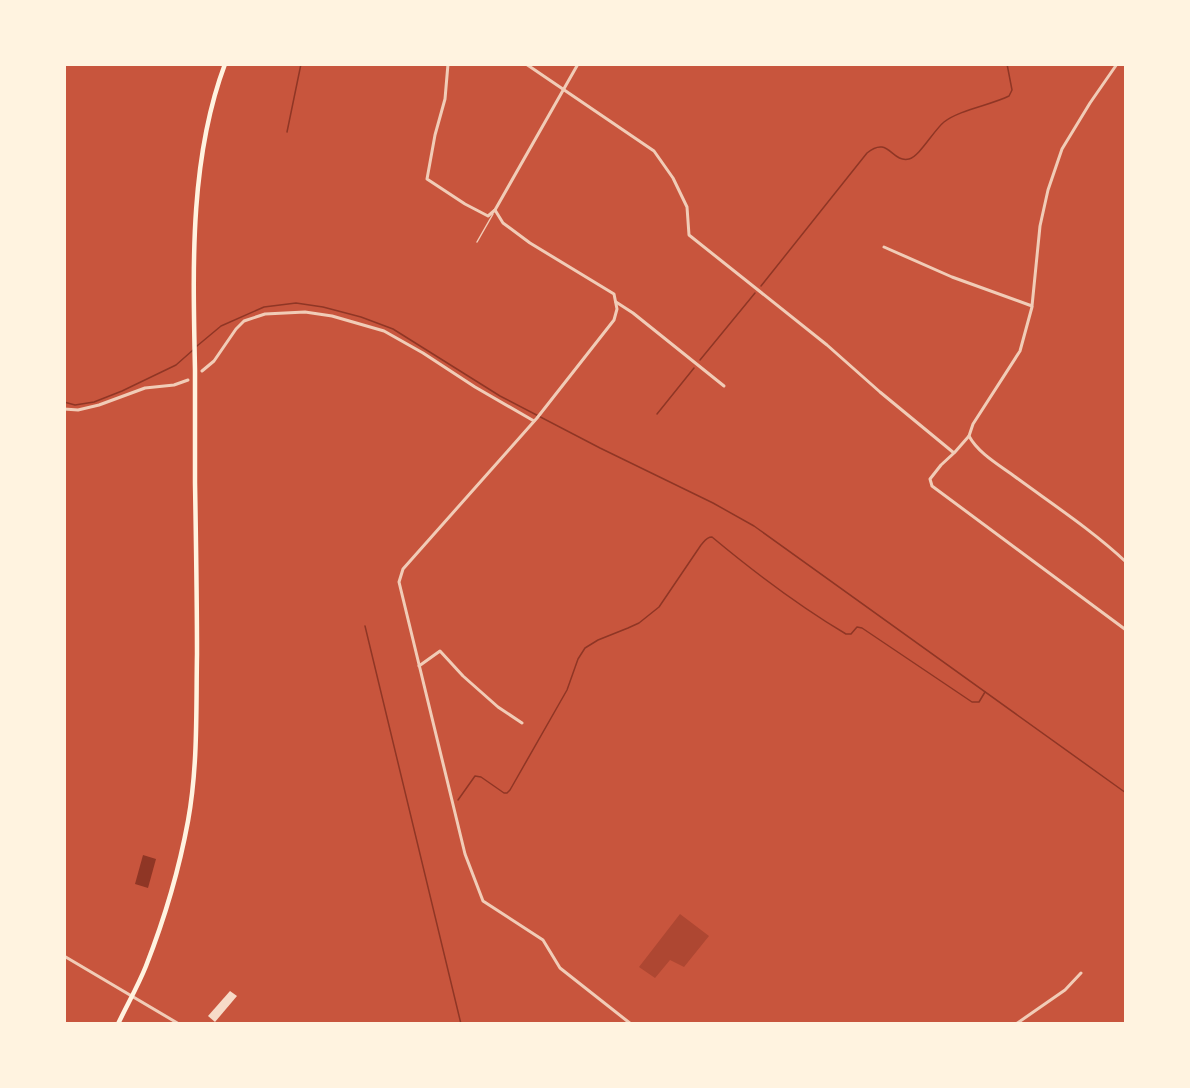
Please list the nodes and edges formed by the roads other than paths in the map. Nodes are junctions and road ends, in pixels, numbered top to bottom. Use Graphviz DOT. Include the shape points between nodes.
graph roads {
  1 [pos="225,64"];
  2 [pos="448,64"];
  3 [pos="526,64"];
  4 [pos="578,64"];
  5 [pos="1117,64"];
  6 [pos="563,91"];
  7 [pos="495,210"];
  8 [pos="477,242"];
  9 [pos="884,247"];
  10 [pos="616,302"];
  11 [pos="1032,306"];
  12 [pos="202,371"];
  13 [pos="188,380"];
  14 [pos="724,386"];
  15 [pos="64,409"];
  16 [pos="536,420"];
  17 [pos="969,436"];
  18 [pos="954,453"];
  19 [pos="1125,562"];
  20 [pos="1125,630"];
  21 [pos="419,666"];
  22 [pos="522,723"];
  23 [pos="64,956"];
  24 [pos="1081,973"];
  25 [pos="132,996"];
  26 [pos="118,1023"];
  27 [pos="179,1023"];
  28 [pos="631,1023"];
  29 [pos="1016,1023"];
  1 -- 25 [label="main road" via="206,128 194,239 197,724 192,796 167,908"];
  2 -- 7 [label="street" via="445,99 427,180 488,216"];
  3 -- 6 [label="street"];
  4 -- 6 [label="street"];
  5 -- 11 [label="street" via="1062,149 1040,226"];
  6 -- 7 [label="street"];
  6 -- 18 [label="street" via="654,151 687,207 689,236 827,345"];
  7 -- 8 [label="lane"];
  7 -- 10 [label="street" via="503,223 614,294"];
  9 -- 11 [label="street"];
  10 -- 14 [label="street"];
  10 -- 16 [label="street" via="614,320"];
  11 -- 17 [label="street" via="1020,351"];
  12 -- 16 [label="street" via="244,321 265,314 305,312 384,331"];
  13 -- 15 [label="street" via="145,388 78,410"];
  16 -- 21 [label="street" via="400,573"];
  17 -- 18 [label="street"];
  17 -- 19 [label="street" via="1001,466"];
  18 -- 20 [label="street" via="930,479 932,486"];
  21 -- 22 [label="street" via="440,651 498,707"];
  21 -- 28 [label="street" via="465,854 483,901 543,940 560,968"];
  23 -- 25 [label="street"];
  24 -- 29 [label="street" via="1065,990"];
  25 -- 26 [label="main road"];
  25 -- 27 [label="street"];
}
